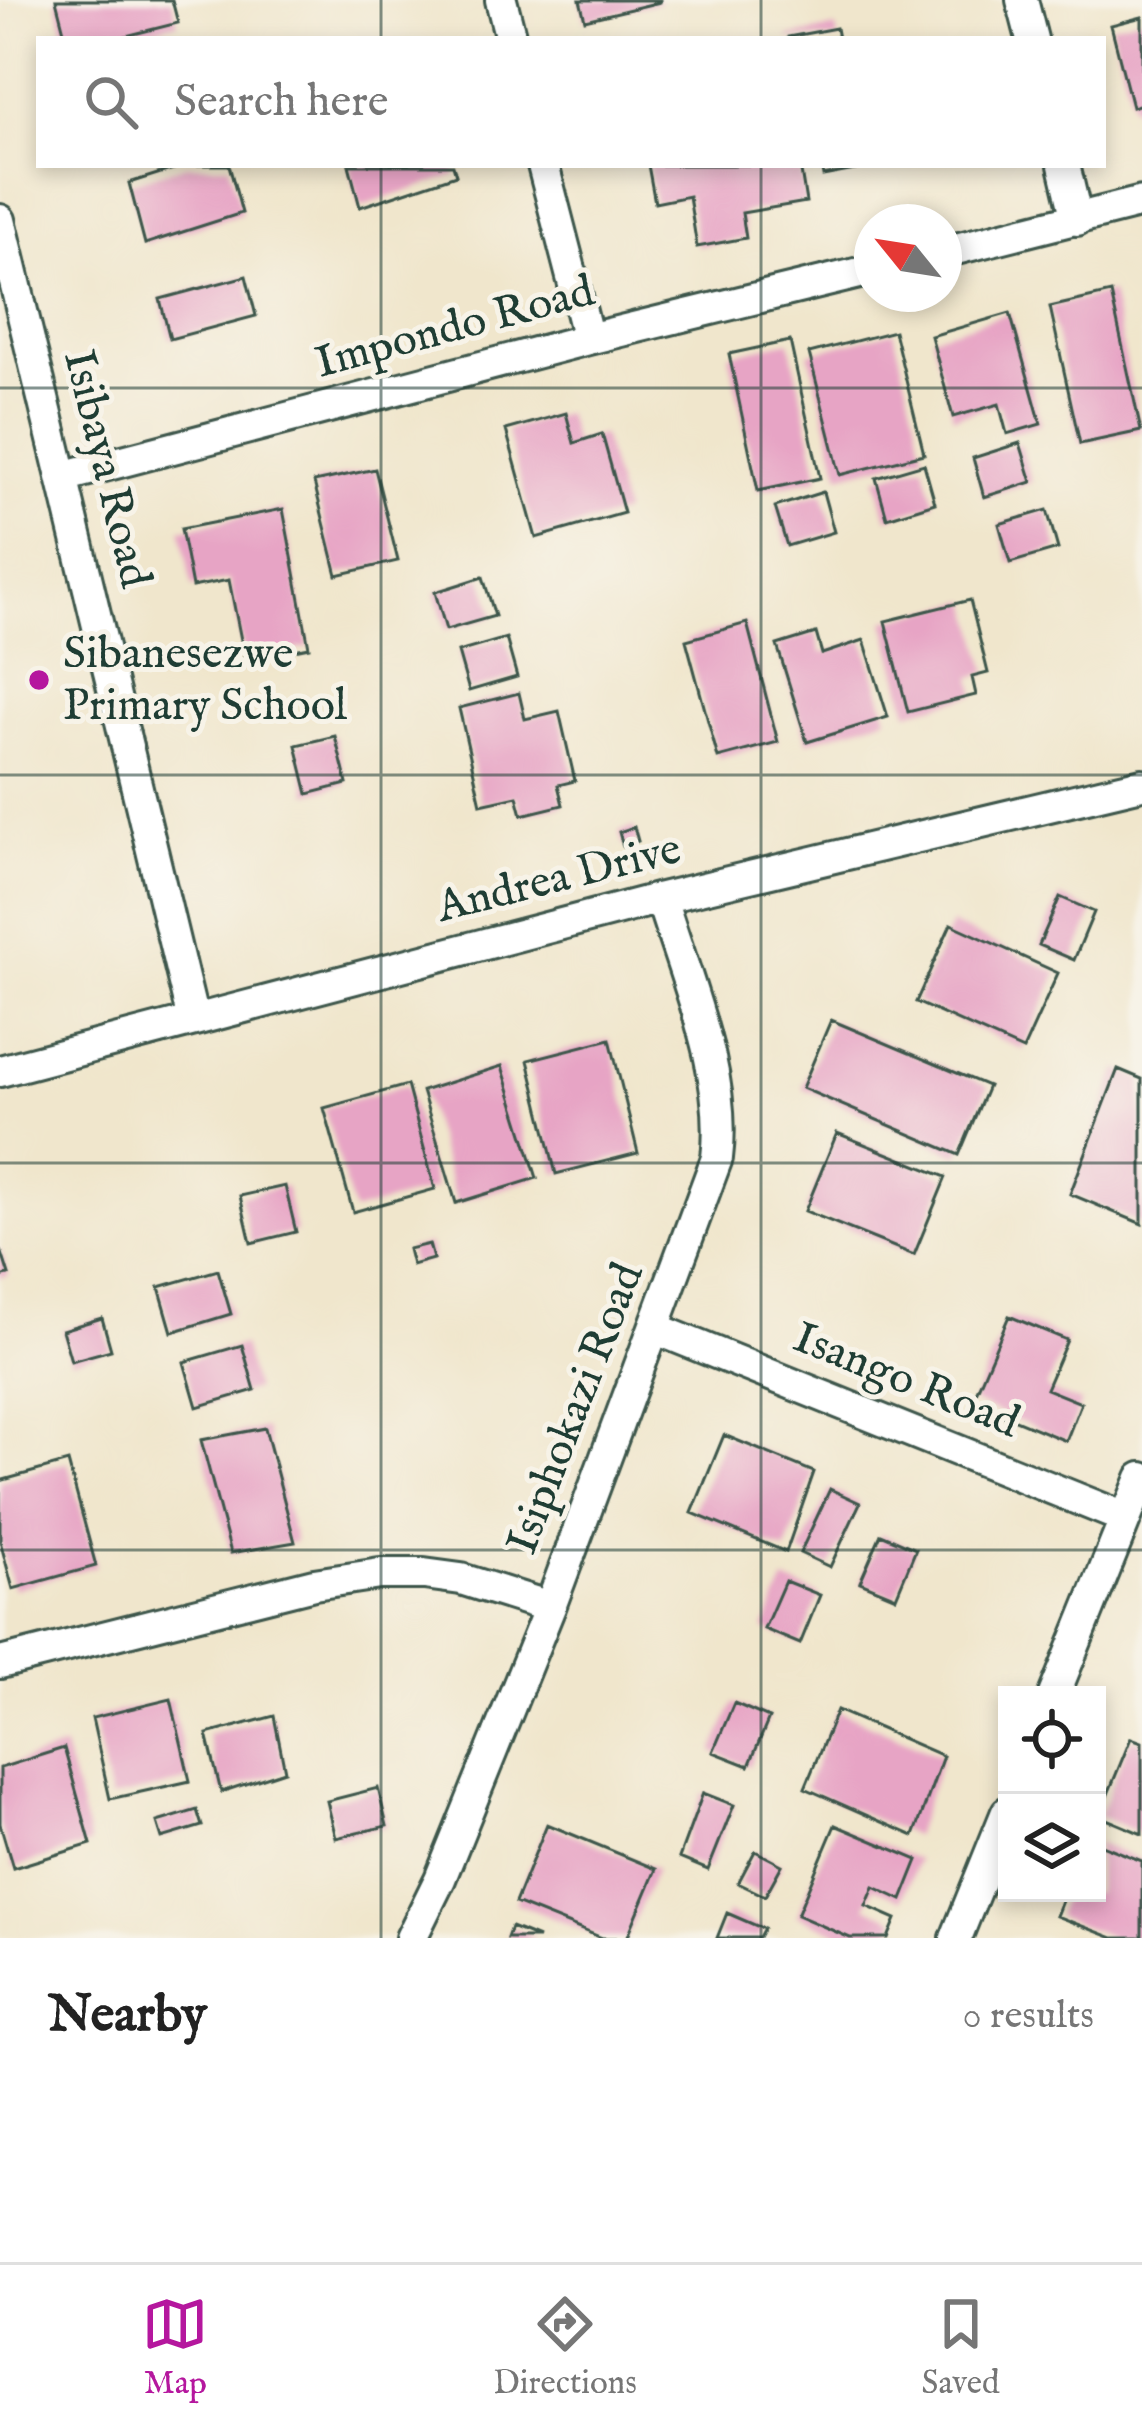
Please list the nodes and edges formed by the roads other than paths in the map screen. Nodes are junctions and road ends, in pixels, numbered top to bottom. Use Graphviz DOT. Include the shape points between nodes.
graph roads {
  1 [pos="501,0"];
  2 [pos="1022,0"];
  3 [pos="510,36"];
  4 [pos="1031,36"];
  5 [pos="545,168"];
  6 [pos="1065,168"];
  7 [pos="1142,202"];
  8 [pos="0,220"];
  9 [pos="1077,220"];
  10 [pos="962,248"];
  11 [pos="854,274"];
  12 [pos="588,339"];
  13 [pos="62,477"];
  14 [pos="1142,784"];
  15 [pos="661,898"];
  16 [pos="193,1020"];
  17 [pos="0,1071"];
  18 [pos="654,1328"];
  19 [pos="1142,1478"];
  20 [pos="1125,1517"];
  21 [pos="550,1606"];
  22 [pos="0,1663"];
  23 [pos="1058,1686"];
  24 [pos="998,1834"];
  25 [pos="411,1938"];
  26 [pos="956,1938"];
  1 -- 3 [label="street"];
  2 -- 4 [label="street"];
  5 -- 12 [label="street"];
  6 -- 9 [label="street"];
  7 -- 9 [label="street"];
  8 -- 13 [label="street, Isibaya Road"];
  9 -- 10 [label="street"];
  11 -- 12 [label="street, Impondo Road"];
  12 -- 13 [label="street, Impondo Road"];
  13 -- 16 [label="street, Isibaya Road"];
  14 -- 15 [label="street, Andrea Drive"];
  15 -- 16 [label="street, Andrea Drive"];
  15 -- 18 [label="street, Isiphokazi Road" via="717,1086 721,1125 710,1185"];
  16 -- 17 [label="street, Andrea Drive"];
  18 -- 20 [label="street, Isango Road"];
  18 -- 21 [label="street, Isiphokazi Road"];
  19 -- 20 [label="street"];
  20 -- 23 [label="street"];
  21 -- 22 [label="street" via="461,1580 380,1574"];
  21 -- 25 [label="street, Isiphokazi Road"];
  24 -- 26 [label="street"];
}
